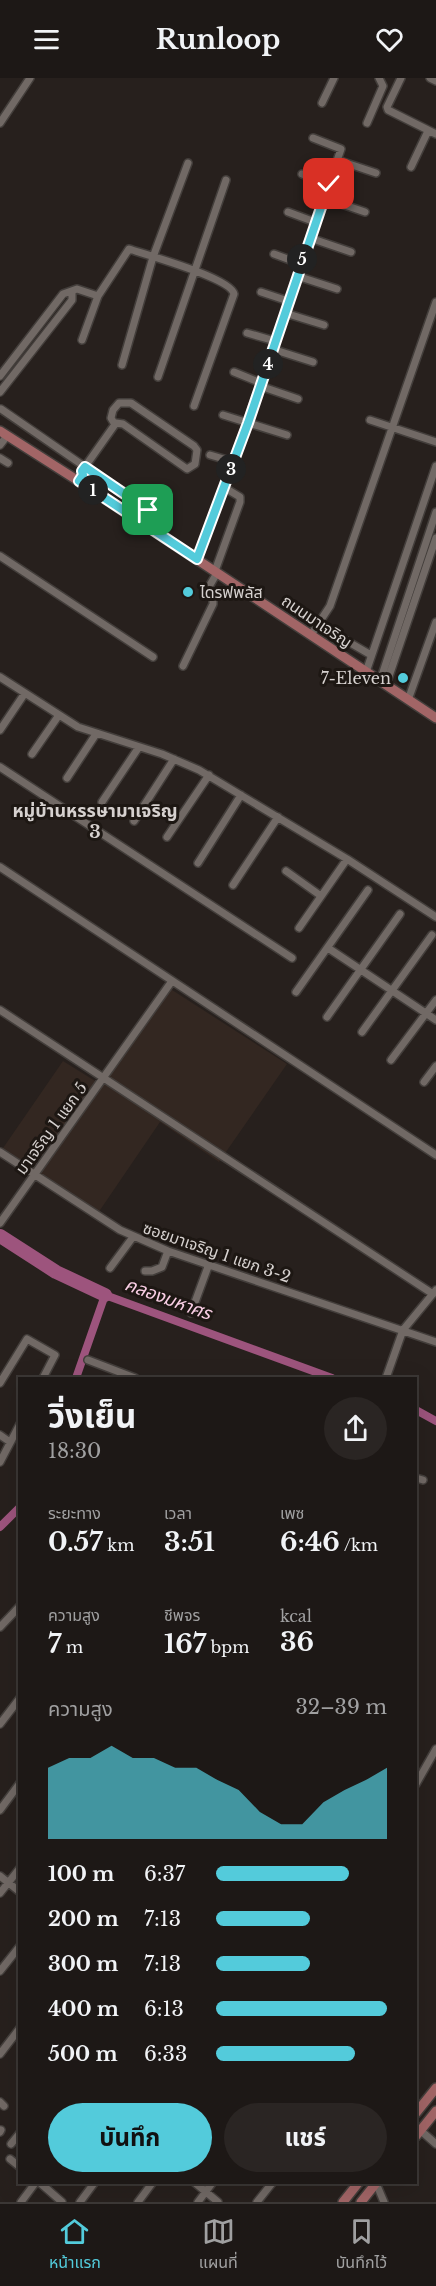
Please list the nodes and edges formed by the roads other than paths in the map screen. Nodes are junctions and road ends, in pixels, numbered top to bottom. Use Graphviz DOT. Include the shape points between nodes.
graph roads {
  1 [pos="30,78"];
  2 [pos="334,78"];
  3 [pos="379,78"];
  4 [pos="402,78"];
  5 [pos="430,78"];
  6 [pos="436,81"];
  7 [pos="322,103"];
  8 [pos="0,123"];
  9 [pos="367,123"];
  10 [pos="428,131"];
  11 [pos="436,134"];
  12 [pos="314,138"];
  13 [pos="337,160"];
  14 [pos="188,163"];
  15 [pos="411,167"];
  16 [pos="376,173"];
  17 [pos="302,174"];
  18 [pos="226,180"];
  19 [pos="329,184"];
  20 [pos="324,198"];
  21 [pos="288,212"];
  22 [pos="365,212"];
  23 [pos="315,222"];
  24 [pos="310,238"];
  25 [pos="351,252"];
  26 [pos="274,254"];
  27 [pos="153,257"];
  28 [pos="301,264"];
  29 [pos="196,271"];
  30 [pos="297,276"];
  31 [pos="338,289"];
  32 [pos="72,292"];
  33 [pos="261,292"];
  34 [pos="98,296"];
  35 [pos="288,301"];
  36 [pos="436,302"];
  37 [pos="285,313"];
  38 [pos="324,326"];
  39 [pos="247,333"];
  40 [pos="82,340"];
  41 [pos="275,341"];
  42 [pos="273,349"];
  43 [pos="313,362"];
  44 [pos="122,365"];
  45 [pos="234,372"];
  46 [pos="0,376"];
  47 [pos="158,377"];
  48 [pos="261,385"];
  49 [pos="0,392"];
  50 [pos="298,399"];
  51 [pos="194,406"];
  52 [pos="1,409"];
  53 [pos="223,415"];
  54 [pos="370,420"];
  55 [pos="114,423"];
  56 [pos="248,423"];
  57 [pos="394,428"];
  58 [pos="3,434"];
  59 [pos="286,435"];
  60 [pos="436,442"];
  61 [pos="0,445"];
  62 [pos="210,455"];
  63 [pos="0,458"];
  64 [pos="234,462"];
  65 [pos="8,463"];
  66 [pos="436,466"];
  67 [pos="84,469"];
  68 [pos="75,479"];
  69 [pos="225,488"];
  70 [pos="436,513"];
  71 [pos="168,524"];
  72 [pos="436,538"];
  73 [pos="0,556"];
  74 [pos="197,559"];
  75 [pos="216,572"];
  76 [pos="297,612"];
  77 [pos="436,622"];
  78 [pos="318,626"];
  79 [pos="311,635"];
  80 [pos="371,655"];
  81 [pos="153,657"];
  82 [pos="183,666"];
  83 [pos="366,672"];
  84 [pos="0,677"];
  85 [pos="383,683"];
  86 [pos="25,693"];
  87 [pos="408,700"];
  88 [pos="59,715"];
  89 [pos="436,718"];
  90 [pos="0,730"];
  91 [pos="96,734"];
  92 [pos="139,747"];
  93 [pos="32,754"];
  94 [pos="174,759"];
  95 [pos="0,767"];
  96 [pos="209,775"];
  97 [pos="67,778"];
  98 [pos="241,795"];
  99 [pos="102,802"];
  100 [pos="279,817"];
  101 [pos="134,821"];
  102 [pos="167,837"];
  103 [pos="347,859"];
  104 [pos="198,862"];
  105 [pos="0,867"];
  106 [pos="286,871"];
  107 [pos="233,885"];
  108 [pos="368,890"];
  109 [pos="321,896"];
  110 [pos="400,914"];
  111 [pos="436,917"];
  112 [pos="299,928"];
  113 [pos="432,935"];
  114 [pos="328,948"];
  115 [pos="292,958"];
  116 [pos="360,971"];
  117 [pos="172,981"];
  118 [pos="296,992"];
  119 [pos="393,992"];
  120 [pos="436,1000"];
  121 [pos="0,1010"];
  122 [pos="427,1014"];
  123 [pos="327,1017"];
  124 [pos="436,1020"];
  125 [pos="362,1032"];
  126 [pos="391,1060"];
  127 [pos="436,1066"];
  128 [pos="103,1078"];
  129 [pos="424,1082"];
  130 [pos="0,1152"];
  131 [pos="436,1155"];
  132 [pos="34,1174"];
  133 [pos="0,1223"];
  134 [pos="133,1237"];
  135 [pos="168,1251"];
  136 [pos="209,1264"];
  137 [pos="110,1268"];
  138 [pos="145,1271"];
  139 [pos="435,1295"];
  140 [pos="190,1313"];
  141 [pos="403,1330"];
  142 [pos="436,1342"];
  143 [pos="87,1360"];
  144 [pos="116,1375"];
  145 [pos="44,1377"];
  146 [pos="386,1377"];
  147 [pos="0,1383"];
  148 [pos="18,1428"];
  149 [pos="0,1435"];
  150 [pos="10,1442"];
  151 [pos="0,1462"];
  152 [pos="18,1608"];
  153 [pos="0,1627"];
  154 [pos="18,1701"];
  155 [pos="0,1724"];
  156 [pos="436,1749"];
  157 [pos="417,1782"];
  158 [pos="18,1786"];
  159 [pos="0,1810"];
  160 [pos="18,1870"];
  161 [pos="0,1876"];
  162 [pos="8,1883"];
  163 [pos="18,1891"];
  164 [pos="0,1893"];
  165 [pos="18,1948"];
  166 [pos="0,1971"];
  167 [pos="18,2031"];
  168 [pos="0,2054"];
  169 [pos="436,2088"];
  170 [pos="436,2111"];
  171 [pos="417,2113"];
  172 [pos="418,2133"];
  173 [pos="18,2135"];
  174 [pos="11,2144"];
  175 [pos="436,2144"];
  176 [pos="10,2159"];
  177 [pos="18,2165"];
  178 [pos="36,2184"];
  179 [pos="40,2184"];
  180 [pos="94,2184"];
  181 [pos="152,2184"];
  182 [pos="196,2184"];
  183 [pos="212,2184"];
  184 [pos="271,2184"];
  185 [pos="357,2184"];
  186 [pos="376,2184"];
  187 [pos="377,2184"];
  188 [pos="206,2192"];
  189 [pos="21,2202"];
  190 [pos="62,2202"];
  191 [pos="80,2202"];
  192 [pos="138,2202"];
  193 [pos="198,2202"];
  194 [pos="218,2202"];
  195 [pos="257,2202"];
  196 [pos="343,2202"];
  197 [pos="361,2202"];
  198 [pos="384,2202"];
  1 -- 8 [label="street"];
  2 -- 7 [label="street"];
  3 -- 9 [label="street" via="383,86"];
  4 -- 10 [label="street" via="388,110"];
  5 -- 6 [label="street"];
  10 -- 11 [label="street"];
  10 -- 15 [label="street"];
  12 -- 13 [label="street" via="341,149"];
  13 -- 16 [label="street"];
  13 -- 19 [label="street"];
  14 -- 27 [label="street"];
  17 -- 19 [label="street"];
  18 -- 29 [label="street"];
  19 -- 20 [label="street"];
  20 -- 22 [label="street"];
  20 -- 23 [label="street"];
  21 -- 23 [label="street"];
  23 -- 24 [label="street"];
  24 -- 25 [label="street"];
  24 -- 28 [label="street"];
  26 -- 28 [label="street"];
  27 -- 29 [label="street"];
  27 -- 34 [label="street" via="129,249"];
  27 -- 44 [label="street"];
  28 -- 30 [label="street"];
  29 -- 47 [label="street"];
  29 -- 51 [label="street" via="230,286 234,294"];
  30 -- 31 [label="street"];
  30 -- 35 [label="street"];
  32 -- 34 [label="street" via="77,289"];
  32 -- 46 [label="street" via="63,294"];
  32 -- 49 [label="street" via="72,300"];
  33 -- 35 [label="street"];
  34 -- 40 [label="street"];
  35 -- 37 [label="street"];
  36 -- 57 [label="street"];
  37 -- 38 [label="street"];
  37 -- 41 [label="street"];
  39 -- 41 [label="street"];
  41 -- 42 [label="street"];
  42 -- 43 [label="street"];
  42 -- 48 [label="street"];
  45 -- 48 [label="street"];
  48 -- 50 [label="street"];
  48 -- 56 [label="street"];
  52 -- 67 [label="street"];
  53 -- 56 [label="street"];
  54 -- 57 [label="street"];
  55 -- 55 [label="street" via="113,410 119,404 131,403 194,446 195,464 187,469 123,424"];
  55 -- 67 [label="street"];
  56 -- 59 [label="street"];
  56 -- 64 [label="street"];
  57 -- 60 [label="street"];
  57 -- 78 [label="street" via="330,606"];
  58 -- 61 [label="street"];
  58 -- 68 [label="main road, ถนนมาเจริญ"];
  62 -- 64 [label="street"];
  63 -- 65 [label="street"];
  64 -- 69 [label="street"];
  66 -- 80 [label="street"];
  67 -- 68 [label="street" via="83,475"];
  67 -- 71 [label="street"];
  68 -- 74 [label="main road, ถนนมาเจริญ"];
  69 -- 74 [label="street"];
  69 -- 75 [label="street" via="237,493 240,502"];
  70 -- 85 [label="street"];
  72 -- 85 [label="street"];
  73 -- 81 [label="street"];
  74 -- 75 [label="main road, ถนนมาเจริญ"];
  75 -- 79 [label="main road, ถนนมาเจริญ"];
  75 -- 82 [label="street" via="207,590 213,604"];
  76 -- 78 [label="street"];
  77 -- 87 [label="street"];
  78 -- 79 [label="street"];
  78 -- 80 [label="street"];
  79 -- 83 [label="main road, ถนนมาเจริญ"];
  80 -- 83 [label="street"];
  83 -- 85 [label="main road, ถนนมาเจริญ"];
  84 -- 86 [label="street"];
  85 -- 87 [label="main road, ถนนมาเจริญ"];
  86 -- 88 [label="street"];
  86 -- 90 [label="street"];
  87 -- 89 [label="main road, ถนนมาเจริญ"];
  88 -- 91 [label="street"];
  88 -- 93 [label="street"];
  91 -- 92 [label="street"];
  91 -- 97 [label="street"];
  92 -- 94 [label="street"];
  92 -- 99 [label="street"];
  94 -- 96 [label="street"];
  94 -- 101 [label="street"];
  95 -- 115 [label="street"];
  96 -- 98 [label="street"];
  96 -- 102 [label="street"];
  98 -- 100 [label="street"];
  98 -- 104 [label="street"];
  100 -- 103 [label="street"];
  100 -- 107 [label="street"];
  103 -- 109 [label="street"];
  103 -- 111 [label="street"];
  105 -- 117 [label="street"];
  106 -- 109 [label="street"];
  108 -- 114 [label="street"];
  109 -- 112 [label="street"];
  110 -- 116 [label="street"];
  113 -- 119 [label="street"];
  114 -- 116 [label="street"];
  114 -- 118 [label="street"];
  116 -- 119 [label="street"];
  116 -- 123 [label="street"];
  117 -- 128 [label="street, มาเจริญ 1 แยก 5"];
  117 -- 131 [label="street"];
  119 -- 122 [label="street"];
  119 -- 125 [label="street"];
  120 -- 122 [label="street"];
  121 -- 128 [label="street"];
  122 -- 124 [label="street"];
  122 -- 126 [label="street"];
  127 -- 129 [label="street"];
  128 -- 132 [label="street, มาเจริญ 1 แยก 5"];
  128 -- 139 [label="street"];
  130 -- 132 [label="street, ซอยมาเจริญ 1 แยก 3-2"];
  132 -- 133 [label="street, มาเจริญ 1 แยก 5"];
  132 -- 134 [label="street, ซอยมาเจริญ 1 แยก 3-2"];
  134 -- 135 [label="street, ซอยมาเจริญ 1 แยก 3-2"];
  134 -- 137 [label="street"];
  135 -- 136 [label="street, ซอยมาเจริญ 1 แยก 3-2"];
  135 -- 138 [label="street" via="162,1267"];
  136 -- 140 [label="street"];
  136 -- 141 [label="street, ซอยมาเจริญ 1 แยก 3-2"];
  139 -- 141 [label="street"];
  141 -- 142 [label="street, ซอยมาเจริญ 1 แยก 3-2"];
  141 -- 146 [label="street"];
  143 -- 144 [label="street"];
  145 -- 147 [label="street" via="55,1355 27,1339"];
  148 -- 150 [label="street"];
  149 -- 150 [label="street"];
  150 -- 151 [label="street"];
  152 -- 153 [label="street"];
  154 -- 155 [label="street"];
  156 -- 157 [label="street"];
  158 -- 159 [label="street"];
  160 -- 162 [label="street"];
  161 -- 162 [label="street"];
  162 -- 163 [label="street"];
  162 -- 164 [label="street"];
  165 -- 166 [label="street"];
  167 -- 168 [label="street"];
  169 -- 171 [label="main road"];
  170 -- 172 [label="main road"];
  172 -- 175 [label="street"];
  173 -- 174 [label="street"];
  176 -- 177 [label="street"];
  178 -- 189 [label="street"];
  179 -- 190 [label="street"];
  180 -- 191 [label="street"];
  181 -- 192 [label="street"];
  182 -- 188 [label="street"];
  183 -- 188 [label="street"];
  184 -- 195 [label="street"];
  185 -- 196 [label="main road"];
  186 -- 197 [label="main road"];
  187 -- 198 [label="street"];
  188 -- 193 [label="street"];
  188 -- 194 [label="street"];
}
